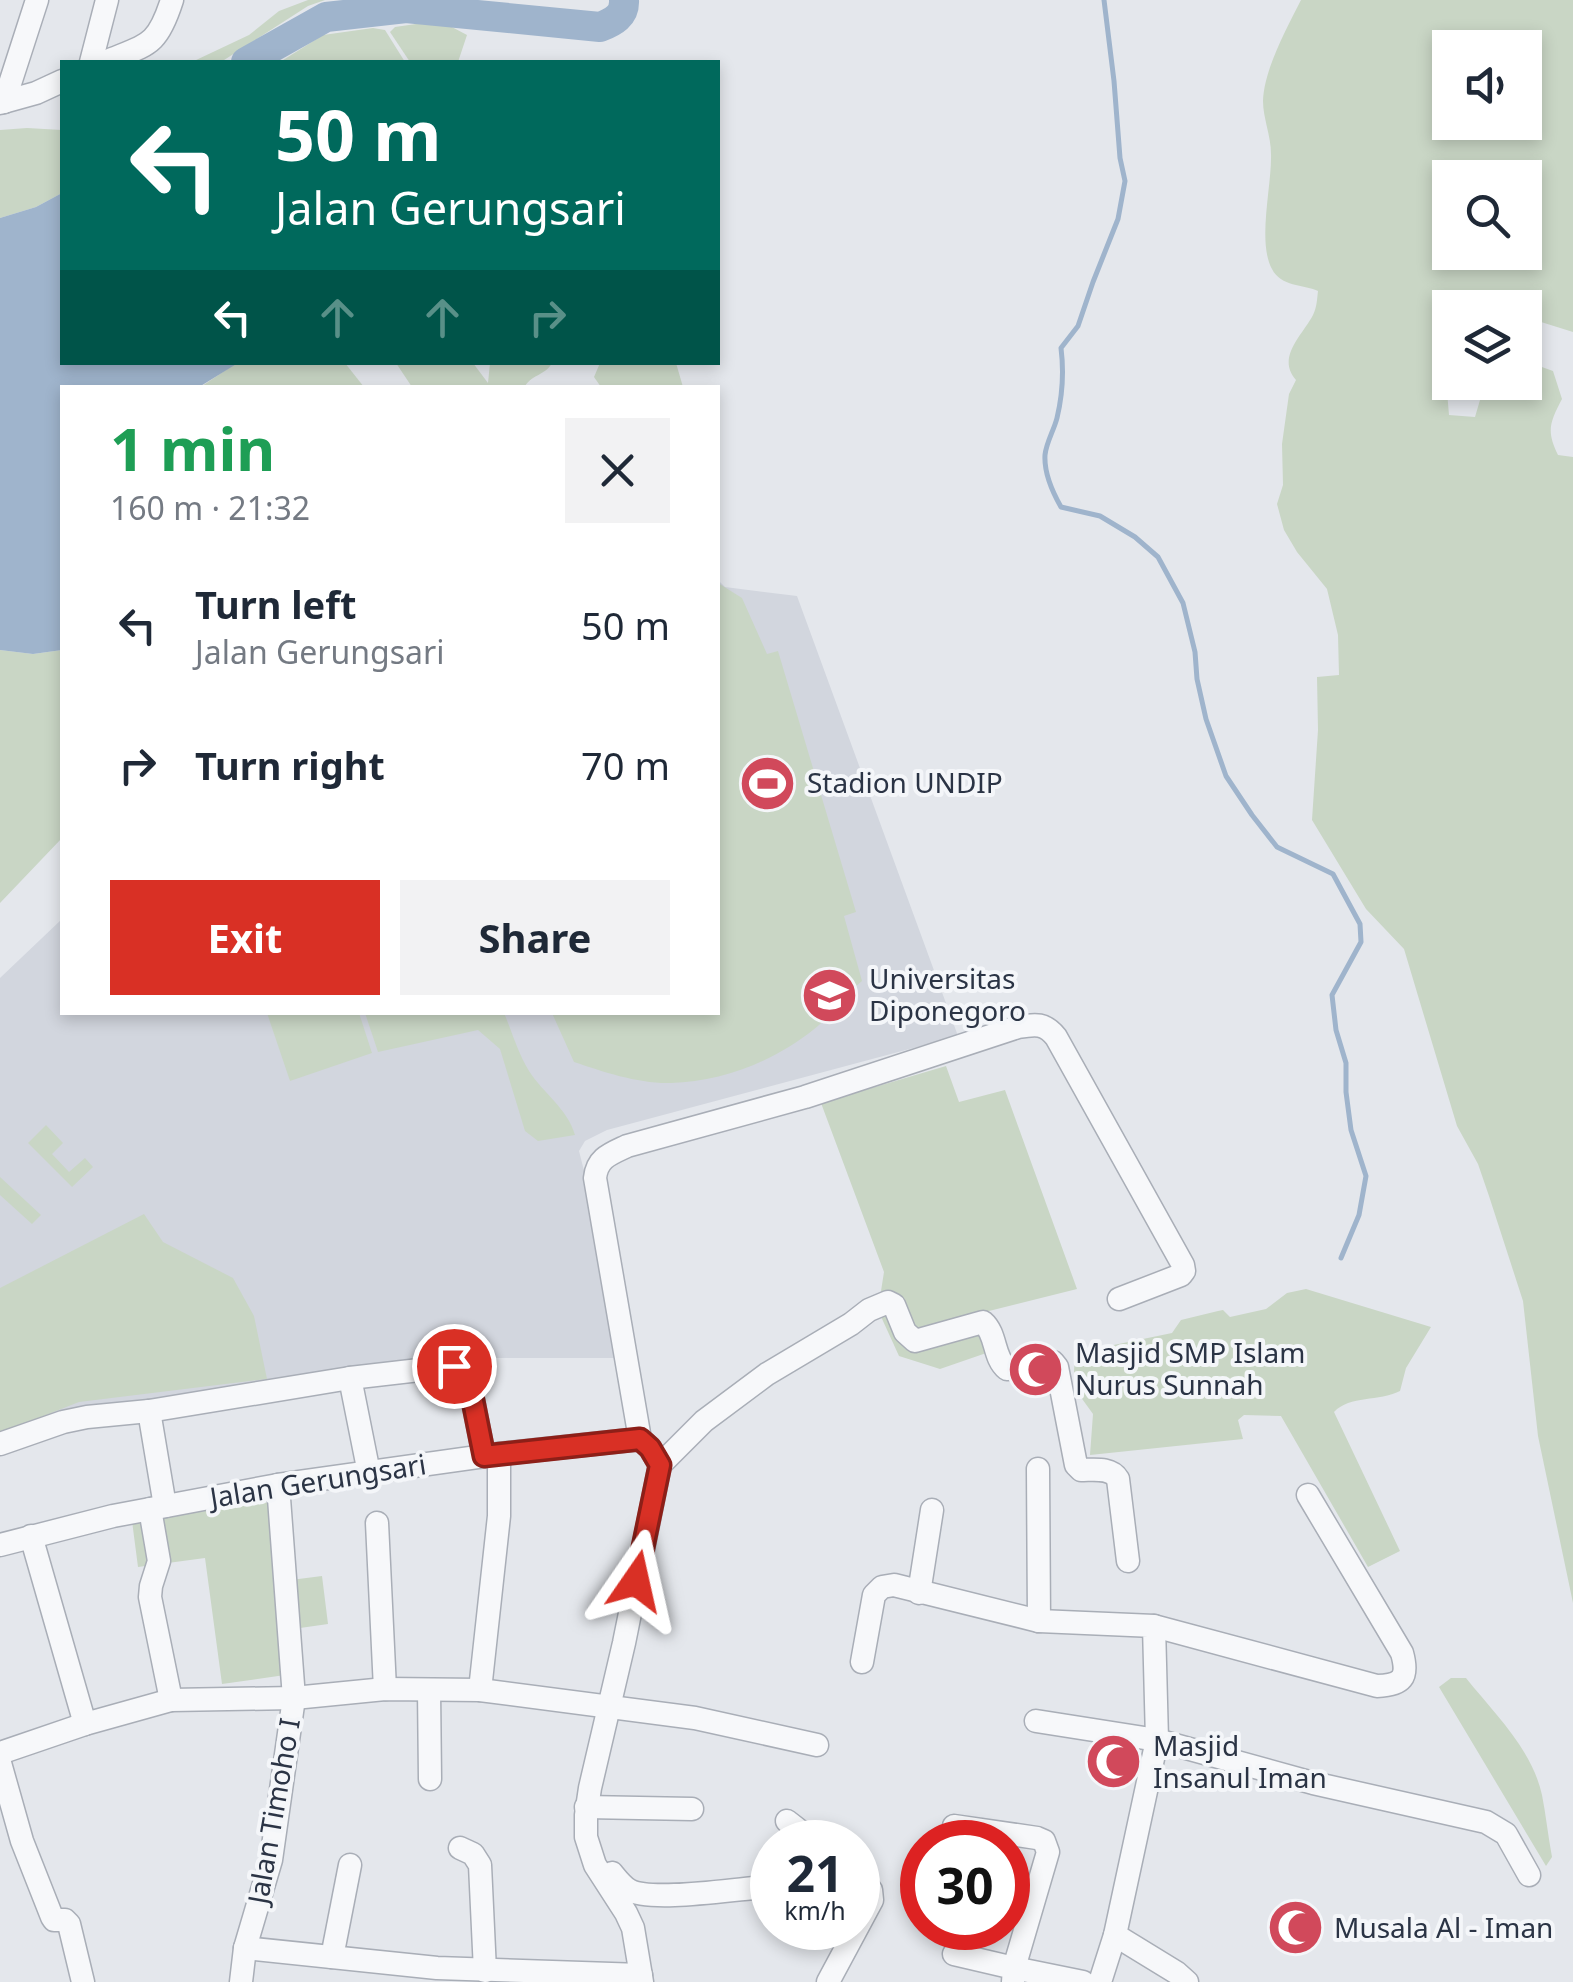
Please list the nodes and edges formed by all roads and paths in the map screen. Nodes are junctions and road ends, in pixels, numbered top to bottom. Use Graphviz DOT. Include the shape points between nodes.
graph roads {
  1 [pos="38,0"];
  2 [pos="107,0"];
  3 [pos="172,0"];
  4 [pos="92,60"];
  5 [pos="110,60"];
  6 [pos="60,82"];
  7 [pos="2,102"];
  8 [pos="1120,1299"];
  9 [pos="350,1378"];
  10 [pos="149,1411"];
  11 [pos="640,1439"];
  12 [pos="0,1444"];
  13 [pos="491,1455"];
  14 [pos="660,1465"];
  15 [pos="1038,1469"];
  16 [pos="370,1473"];
  17 [pos="278,1484"];
  18 [pos="1308,1495"];
  19 [pos="158,1508"];
  20 [pos="932,1510"];
  21 [pos="377,1523"];
  22 [pos="31,1536"];
  23 [pos="0,1545"];
  24 [pos="1128,1561"];
  25 [pos="919,1593"];
  26 [pos="1039,1621"];
  27 [pos="1154,1626"];
  28 [pos="862,1662"];
  29 [pos="385,1689"];
  30 [pos="429,1690"];
  31 [pos="480,1690"];
  32 [pos="294,1698"];
  33 [pos="172,1700"];
  34 [pos="608,1707"];
  35 [pos="1036,1721"];
  36 [pos="85,1724"];
  37 [pos="1156,1740"];
  38 [pos="816,1745"];
  39 [pos="0,1753"];
  40 [pos="0,1763"];
  41 [pos="430,1779"];
  42 [pos="593,1808"];
  43 [pos="692,1809"];
  44 [pos="1030,1837"];
  45 [pos="460,1848"];
  46 [pos="350,1866"];
  47 [pos="1530,1875"];
  48 [pos="750,1888"];
  49 [pos="1030,1900"];
  50 [pos="1033,1901"];
  51 [pos="1114,1935"];
  52 [pos="246,1948"];
  53 [pos="845,1950"];
  54 [pos="954,1954"];
  55 [pos="343,1966"];
  56 [pos="484,1972"];
  57 [pos="1014,1975"];
  58 [pos="642,1979"];
  59 [pos="1180,1979"];
  60 [pos="83,1982"];
  61 [pos="242,1982"];
  62 [pos="828,1982"];
  63 [pos="1082,1982"];
  64 [pos="1100,1982"];
  1 -- 7 [label="street"];
  2 -- 4 [label="street"];
  3 -- 5 [label="street" via="159,34"];
  6 -- 7 [label="street"];
  8 -- 11 [label="street" via="1181,1275 1183,1265 1056,1037 1034,1024 1018,1027 601,1159 595,1178"];
  9 -- 10 [label="street"];
  9 -- 13 [label="street" via="462,1367"];
  9 -- 16 [label="street"];
  10 -- 12 [label="street" via="63,1422"];
  10 -- 19 [label="street"];
  11 -- 13 [label="street, Jalan Gerungsari"];
  11 -- 14 [label="street"];
  13 -- 16 [label="street, Jalan Gerungsari"];
  13 -- 31 [label="street" via="499,1516"];
  14 -- 24 [label="street" via="704,1420 767,1374 888,1302 915,1341 983,1322 1007,1370 1053,1362 1076,1464 1118,1479"];
  14 -- 34 [label="street"];
  15 -- 26 [label="street"];
  16 -- 17 [label="street, Jalan Gerungsari"];
  17 -- 19 [label="street, Jalan Gerungsari"];
  17 -- 32 [label="street, Jalan Timoho I"];
  18 -- 27 [label="street" via="1402,1653 1404,1677 1377,1686"];
  19 -- 22 [label="street, Jalan Gerungsari"];
  19 -- 33 [label="street" via="159,1561 150,1597"];
  20 -- 25 [label="street"];
  21 -- 29 [label="street"];
  22 -- 23 [label="street, Jalan Gerungsari"];
  22 -- 36 [label="street"];
  25 -- 26 [label="street"];
  25 -- 28 [label="street" via="894,1586 874,1595"];
  26 -- 27 [label="street"];
  27 -- 37 [label="street"];
  29 -- 30 [label="street"];
  29 -- 32 [label="street"];
  30 -- 31 [label="street"];
  30 -- 41 [label="street"];
  31 -- 34 [label="street"];
  32 -- 33 [label="street"];
  32 -- 52 [label="street, Jalan Timoho I" via="271,1860"];
  33 -- 36 [label="street"];
  34 -- 38 [label="street"];
  34 -- 42 [label="street"];
  35 -- 37 [label="street"];
  36 -- 39 [label="street"];
  37 -- 47 [label="street" via="1486,1822 1506,1834"];
  37 -- 51 [label="street"];
  40 -- 60 [label="street" via="22,1841 52,1917 68,1924"];
  42 -- 43 [label="street"];
  42 -- 48 [label="street" via="599,1847 614,1876 632,1892"];
  42 -- 58 [label="street" via="586,1837 632,1928"];
  44 -- 50 [label="street" via="1044,1841 1048,1852"];
  45 -- 56 [label="street" via="480,1865"];
  46 -- 55 [label="street"];
  49 -- 50 [label="street"];
  50 -- 57 [label="street"];
  51 -- 59 [label="street"];
  51 -- 64 [label="street"];
  52 -- 55 [label="street"];
  52 -- 61 [label="street, Jalan Timoho I"];
  53 -- 62 [label="street"];
  54 -- 57 [label="street"];
  55 -- 56 [label="street"];
  56 -- 58 [label="street"];
  57 -- 63 [label="street"];
}
